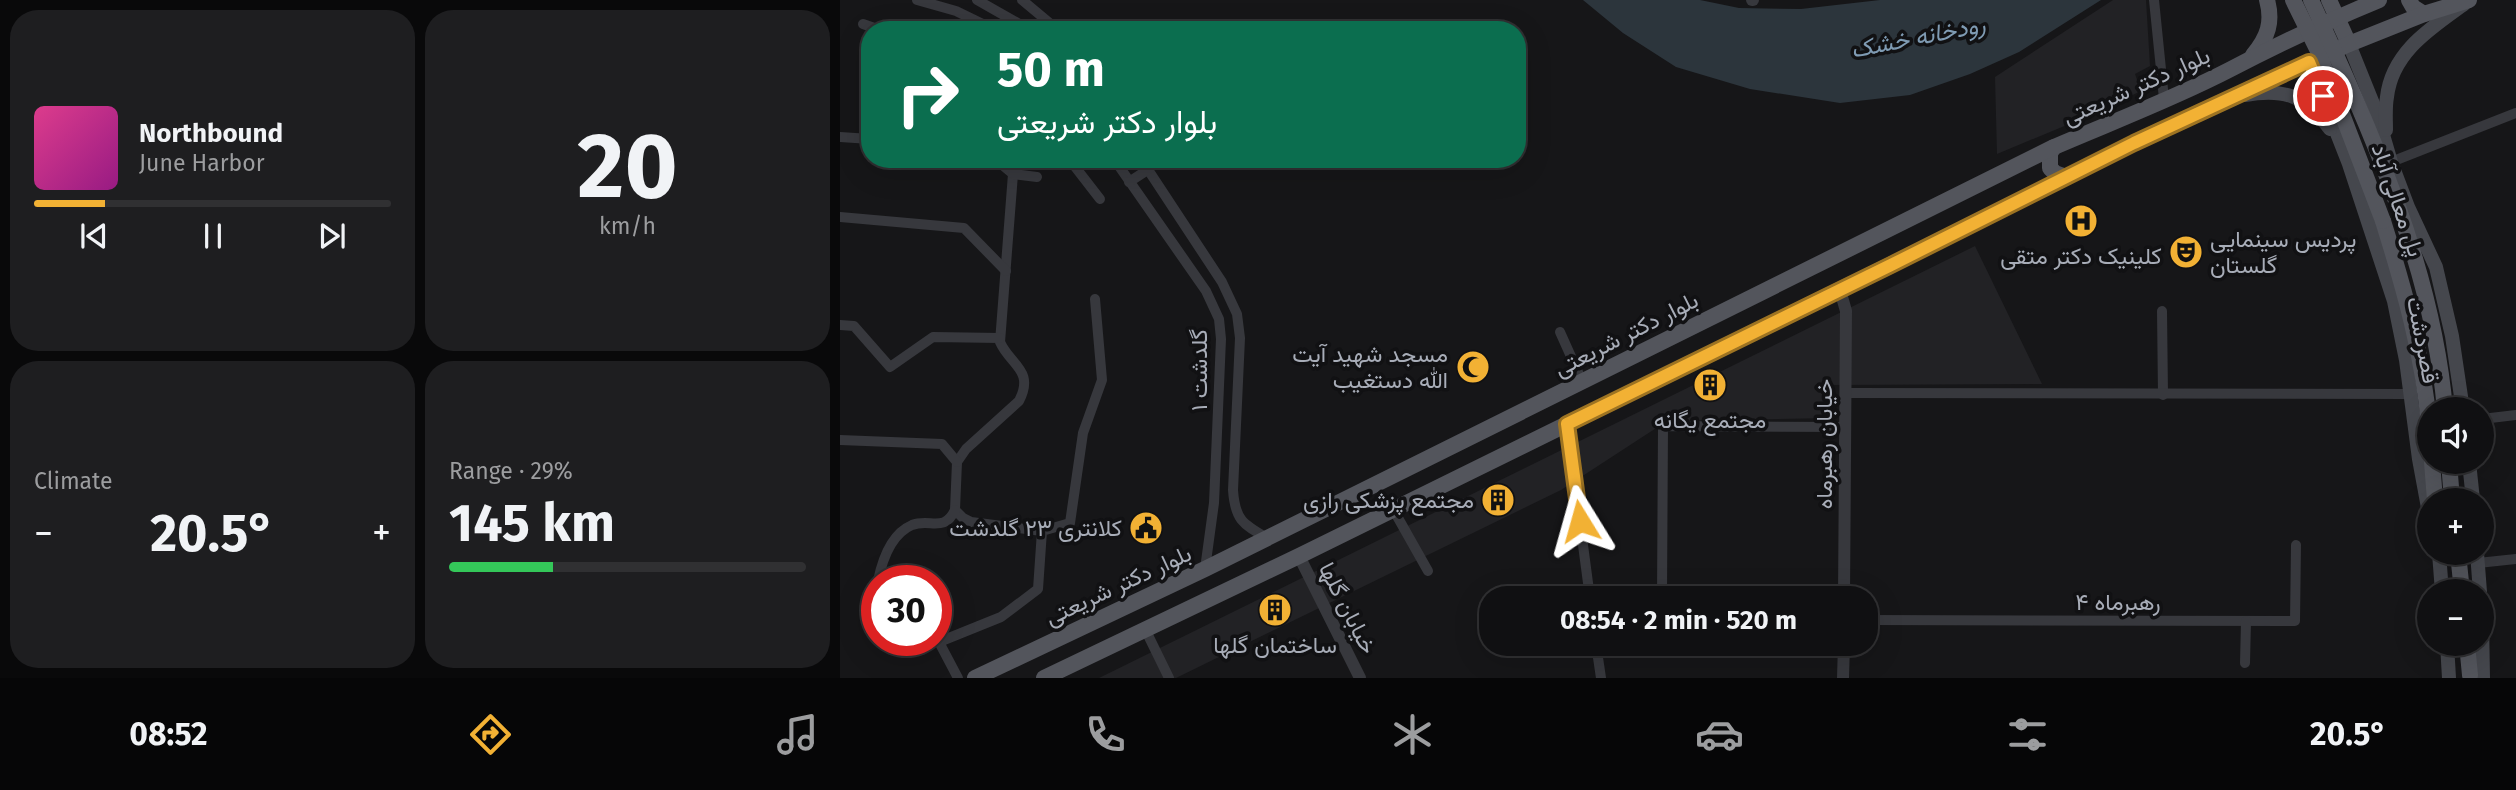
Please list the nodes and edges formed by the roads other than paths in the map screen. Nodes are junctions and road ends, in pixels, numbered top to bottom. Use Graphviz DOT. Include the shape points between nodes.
graph roads {
  1 [pos="917,0"];
  2 [pos="977,0"];
  3 [pos="1022,0"];
  4 [pos="2154,0"];
  5 [pos="2267,0"];
  6 [pos="2293,0"];
  7 [pos="2311,0"];
  8 [pos="2329,0"];
  9 [pos="2379,0"];
  10 [pos="2409,0"];
  11 [pos="2469,0"];
  12 [pos="2424,15"];
  13 [pos="2337,18"];
  14 [pos="977,21"];
  15 [pos="1014,21"];
  16 [pos="1047,21"];
  17 [pos="2298,36"];
  18 [pos="2349,44"];
  19 [pos="2251,57"];
  20 [pos="2309,62"];
  21 [pos="2239,96"];
  22 [pos="2323,96"];
  23 [pos="2164,99"];
  24 [pos="2516,113"];
  25 [pos="840,137"];
  26 [pos="861,138"];
  27 [pos="2339,141"];
  28 [pos="2386,145"];
  29 [pos="2054,147"];
  30 [pos="2024,162"];
  31 [pos="2391,162"];
  32 [pos="1006,168"];
  33 [pos="1076,168"];
  34 [pos="1120,168"];
  35 [pos="1149,169"];
  36 [pos="1013,174"];
  37 [pos="1037,177"];
  38 [pos="2066,177"];
  39 [pos="1129,182"];
  40 [pos="2036,192"];
  41 [pos="1100,199"];
  42 [pos="840,217"];
  43 [pos="1006,271"];
  44 [pos="1840,290"];
  45 [pos="1095,299"];
  46 [pos="2162,311"];
  47 [pos="840,325"];
  48 [pos="1560,332"];
  49 [pos="1000,338"];
  50 [pos="1582,381"];
  51 [pos="1846,393"];
  52 [pos="2410,394"];
  53 [pos="2163,395"];
  54 [pos="2426,397"];
  55 [pos="2443,397"];
  56 [pos="2461,397"];
  57 [pos="2516,415"];
  58 [pos="2494,418"];
  59 [pos="1567,424"];
  60 [pos="1217,425"];
  61 [pos="1236,425"];
  62 [pos="1846,427"];
  63 [pos="840,440"];
  64 [pos="957,463"];
  65 [pos="1394,475"];
  66 [pos="2425,488"];
  67 [pos="1400,506"];
  68 [pos="955,510"];
  69 [pos="1042,531"];
  70 [pos="1267,538"];
  71 [pos="2296,545"];
  72 [pos="1299,556"];
  73 [pos="2494,558"];
  74 [pos="2516,559"];
  75 [pos="883,565"];
  76 [pos="1205,569"];
  77 [pos="1428,571"];
  78 [pos="1588,586"];
  79 [pos="1662,586"];
  80 [pos="1844,586"];
  81 [pos="1878,621"];
  82 [pos="2246,621"];
  83 [pos="1146,631"];
  84 [pos="1598,656"];
  85 [pos="1844,656"];
  86 [pos="2447,656"];
  87 [pos="2470,656"];
  88 [pos="2478,656"];
  89 [pos="2245,663"];
  90 [pos="2475,677"];
  91 [pos="958,678"];
  92 [pos="975,678"];
  93 [pos="1044,678"];
  94 [pos="1169,678"];
  95 [pos="1360,678"];
  96 [pos="1601,678"];
  97 [pos="1843,678"];
  98 [pos="2449,678"];
  1 -- 14 [label="street"];
  2 -- 15 [label="street"];
  3 -- 16 [label="street"];
  4 -- 23 [label="street"];
  5 -- 19 [label="main road" via="2270,26"];
  6 -- 54 [label="main road, پل معالی آباد, bridge" via="2318,51 2383,221 2410,313"];
  7 -- 55 [label="main road, پل معالی آباد, bridge" via="2365,121 2416,266 2434,334"];
  8 -- 13 [label="main road"];
  9 -- 13 [label="main road, بلوار دکتر شریعتی"];
  10 -- 12 [label="main road"];
  11 -- 12 [label="main road"];
  11 -- 28 [label="main road" via="2415,41 2400,61 2387,96"];
  12 -- 18 [label="main road"];
  13 -- 17 [label="main road, بلوار دکتر شریعتی"];
  13 -- 18 [label="main road"];
  17 -- 19 [label="main road, بلوار دکتر شریعتی"];
  17 -- 20 [label="main road"];
  18 -- 20 [label="main road"];
  18 -- 28 [label="main road, قصردشت"];
  19 -- 23 [label="main road, بلوار دکتر شریعتی"];
  20 -- 21 [label="main road"];
  20 -- 22 [label="main road, قصردشت"];
  21 -- 27 [label="main road" via="2266,92 2294,96 2311,106"];
  21 -- 38 [label="main road"];
  22 -- 27 [label="main road, قصردشت"];
  22 -- 28 [label="main road" via="2334,80 2350,74"];
  23 -- 29 [label="main road, بلوار دکتر شریعتی"];
  24 -- 31 [label="street"];
  25 -- 26 [label="street"];
  27 -- 52 [label="main road, قصردشت" via="2394,301"];
  28 -- 31 [label="main road, قصردشت"];
  29 -- 30 [label="main road, بلوار دکتر شریعتی"];
  29 -- 38 [label="main road" via="2050,167"];
  30 -- 40 [label="main road" via="2040,172"];
  30 -- 50 [label="main road, بلوار دکتر شریعتی"];
  31 -- 56 [label="main road, قصردشت" via="2436,267"];
  32 -- 36 [label="street"];
  33 -- 41 [label="street"];
  34 -- 39 [label="street, گلدشت ۱"];
  35 -- 39 [label="street"];
  35 -- 61 [label="street, گلدشت ۱" via="1222,282 1237,314"];
  36 -- 37 [label="street"];
  36 -- 43 [label="street"];
  38 -- 40 [label="main road"];
  39 -- 60 [label="street, گلدشت ۱" via="1214,307 1221,339"];
  40 -- 44 [label="main road"];
  42 -- 43 [label="street" via="964,228"];
  43 -- 49 [label="street"];
  44 -- 51 [label="street, خیابان رهبرماه" via="1846,311"];
  44 -- 59 [label="main road"];
  45 -- 69 [label="street" via="1102,380 1083,433 1070,523"];
  46 -- 53 [label="street"];
  47 -- 49 [label="street" via="854,326 891,367 933,337"];
  48 -- 50 [label="street"];
  49 -- 64 [label="street" via="1004,351 1022,370 1024,392"];
  50 -- 65 [label="main road, بلوار دکتر شریعتی"];
  51 -- 53 [label="street"];
  51 -- 62 [label="street, خیابان رهبرماه"];
  52 -- 53 [label="street"];
  52 -- 66 [label="main road, قصردشت"];
  57 -- 58 [label="street"];
  59 -- 67 [label="main road"];
  59 -- 78 [label="street"];
  60 -- 61 [label="street"];
  60 -- 76 [label="street, گلدشت ۱"];
  61 -- 70 [label="street, گلدشت ۱" via="1235,512 1247,527"];
  62 -- 79 [label="street" via="1663,426"];
  62 -- 80 [label="street, خیابان رهبرماه"];
  63 -- 64 [label="street" via="942,444"];
  64 -- 68 [label="street"];
  65 -- 67 [label="main road"];
  65 -- 70 [label="main road, بلوار دکتر شریعتی"];
  67 -- 72 [label="main road"];
  67 -- 77 [label="street"];
  68 -- 69 [label="street" via="971,522"];
  68 -- 75 [label="street" via="946,523 914,524 899,533"];
  69 -- 91 [label="street" via="1038,589 1001,617 939,642"];
  70 -- 76 [label="main road, بلوار دکتر شریعتی"];
  71 -- 82 [label="street, ۴ رهبرماه" via="2295,621"];
  72 -- 83 [label="main road"];
  72 -- 95 [label="street, خیابان گلها"];
  73 -- 74 [label="street"];
  76 -- 92 [label="main road, بلوار دکتر شریعتی"];
  81 -- 82 [label="street, ۴ رهبرماه"];
  82 -- 89 [label="street"];
  83 -- 93 [label="main road"];
  83 -- 94 [label="street"];
  84 -- 96 [label="street"];
  85 -- 97 [label="street"];
  86 -- 98 [label="main road"];
  87 -- 90 [label="main road"];
  88 -- 90 [label="main road"];
}
